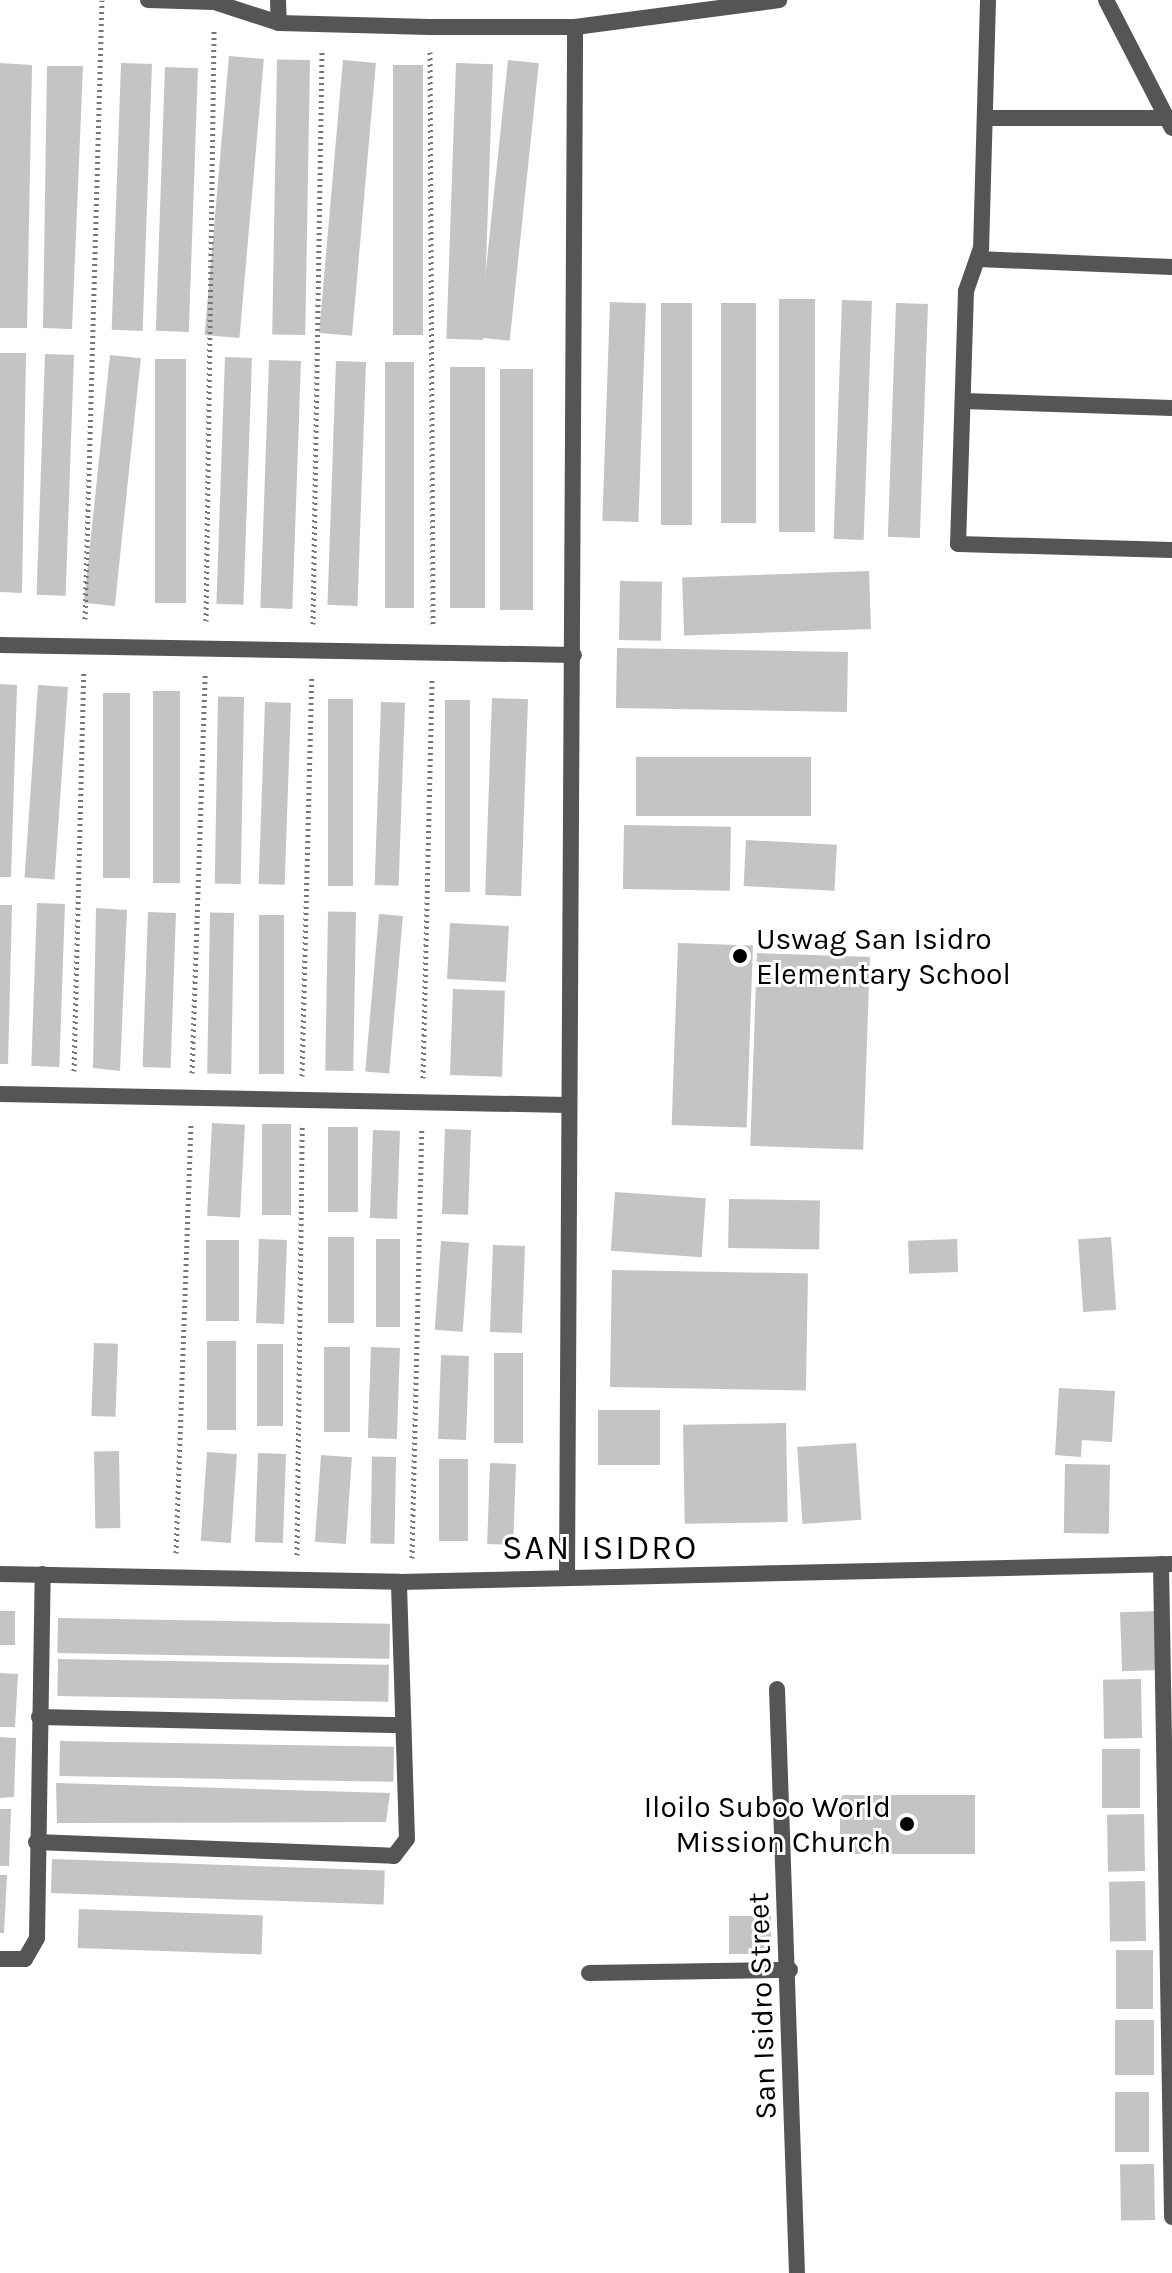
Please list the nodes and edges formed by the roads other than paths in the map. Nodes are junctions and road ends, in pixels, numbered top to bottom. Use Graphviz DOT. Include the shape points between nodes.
graph roads {
  1 [pos="148,0"];
  2 [pos="278,0"];
  3 [pos="779,0"];
  4 [pos="988,0"];
  5 [pos="1106,0"];
  6 [pos="279,23"];
  7 [pos="575,27"];
  8 [pos="985,118"];
  9 [pos="1169,123"];
  10 [pos="978,259"];
  11 [pos="1172,267"];
  12 [pos="963,401"];
  13 [pos="1172,408"];
  14 [pos="1172,550"];
  15 [pos="0,645"];
  16 [pos="574,655"];
  17 [pos="0,1094"];
  18 [pos="567,1105"];
  19 [pos="1167,1564"];
  20 [pos="0,1574"];
  21 [pos="43,1574"];
  22 [pos="567,1577"];
  23 [pos="406,1582"];
  24 [pos="777,1689"];
  25 [pos="39,1717"];
  26 [pos="403,1725"];
  27 [pos="36,1842"];
  28 [pos="0,1959"];
  29 [pos="790,1970"];
  30 [pos="589,1973"];
  31 [pos="1169,2012"];
  32 [pos="1172,2217"];
  33 [pos="797,2273"];
  1 -- 6 [label="street" via="214,2"];
  2 -- 6 [label="street"];
  3 -- 7 [label="street"];
  4 -- 8 [label="street"];
  5 -- 9 [label="street"];
  6 -- 7 [label="street"];
  7 -- 16 [label="street"];
  8 -- 9 [label="street"];
  8 -- 10 [label="street"];
  10 -- 11 [label="street"];
  10 -- 12 [label="street" via="966,291"];
  12 -- 13 [label="street"];
  12 -- 14 [label="street" via="958,544"];
  15 -- 16 [label="street" via="433,657"];
  16 -- 18 [label="street"];
  17 -- 18 [label="street"];
  18 -- 22 [label="street"];
  19 -- 22 [label="street"];
  19 -- 31 [label="street"];
  20 -- 21 [label="street"];
  21 -- 23 [label="street" via="175,1583"];
  21 -- 25 [label="street"];
  22 -- 23 [label="street"];
  23 -- 26 [label="street"];
  24 -- 29 [label="street, San Isidro Street"];
  25 -- 26 [label="street"];
  25 -- 27 [label="street"];
  26 -- 27 [label="street" via="407,1839 394,1856"];
  27 -- 28 [label="street" via="37,1938 25,1959"];
  29 -- 30 [label="street"];
  29 -- 33 [label="street, San Isidro Street"];
  31 -- 32 [label="street"];
}
